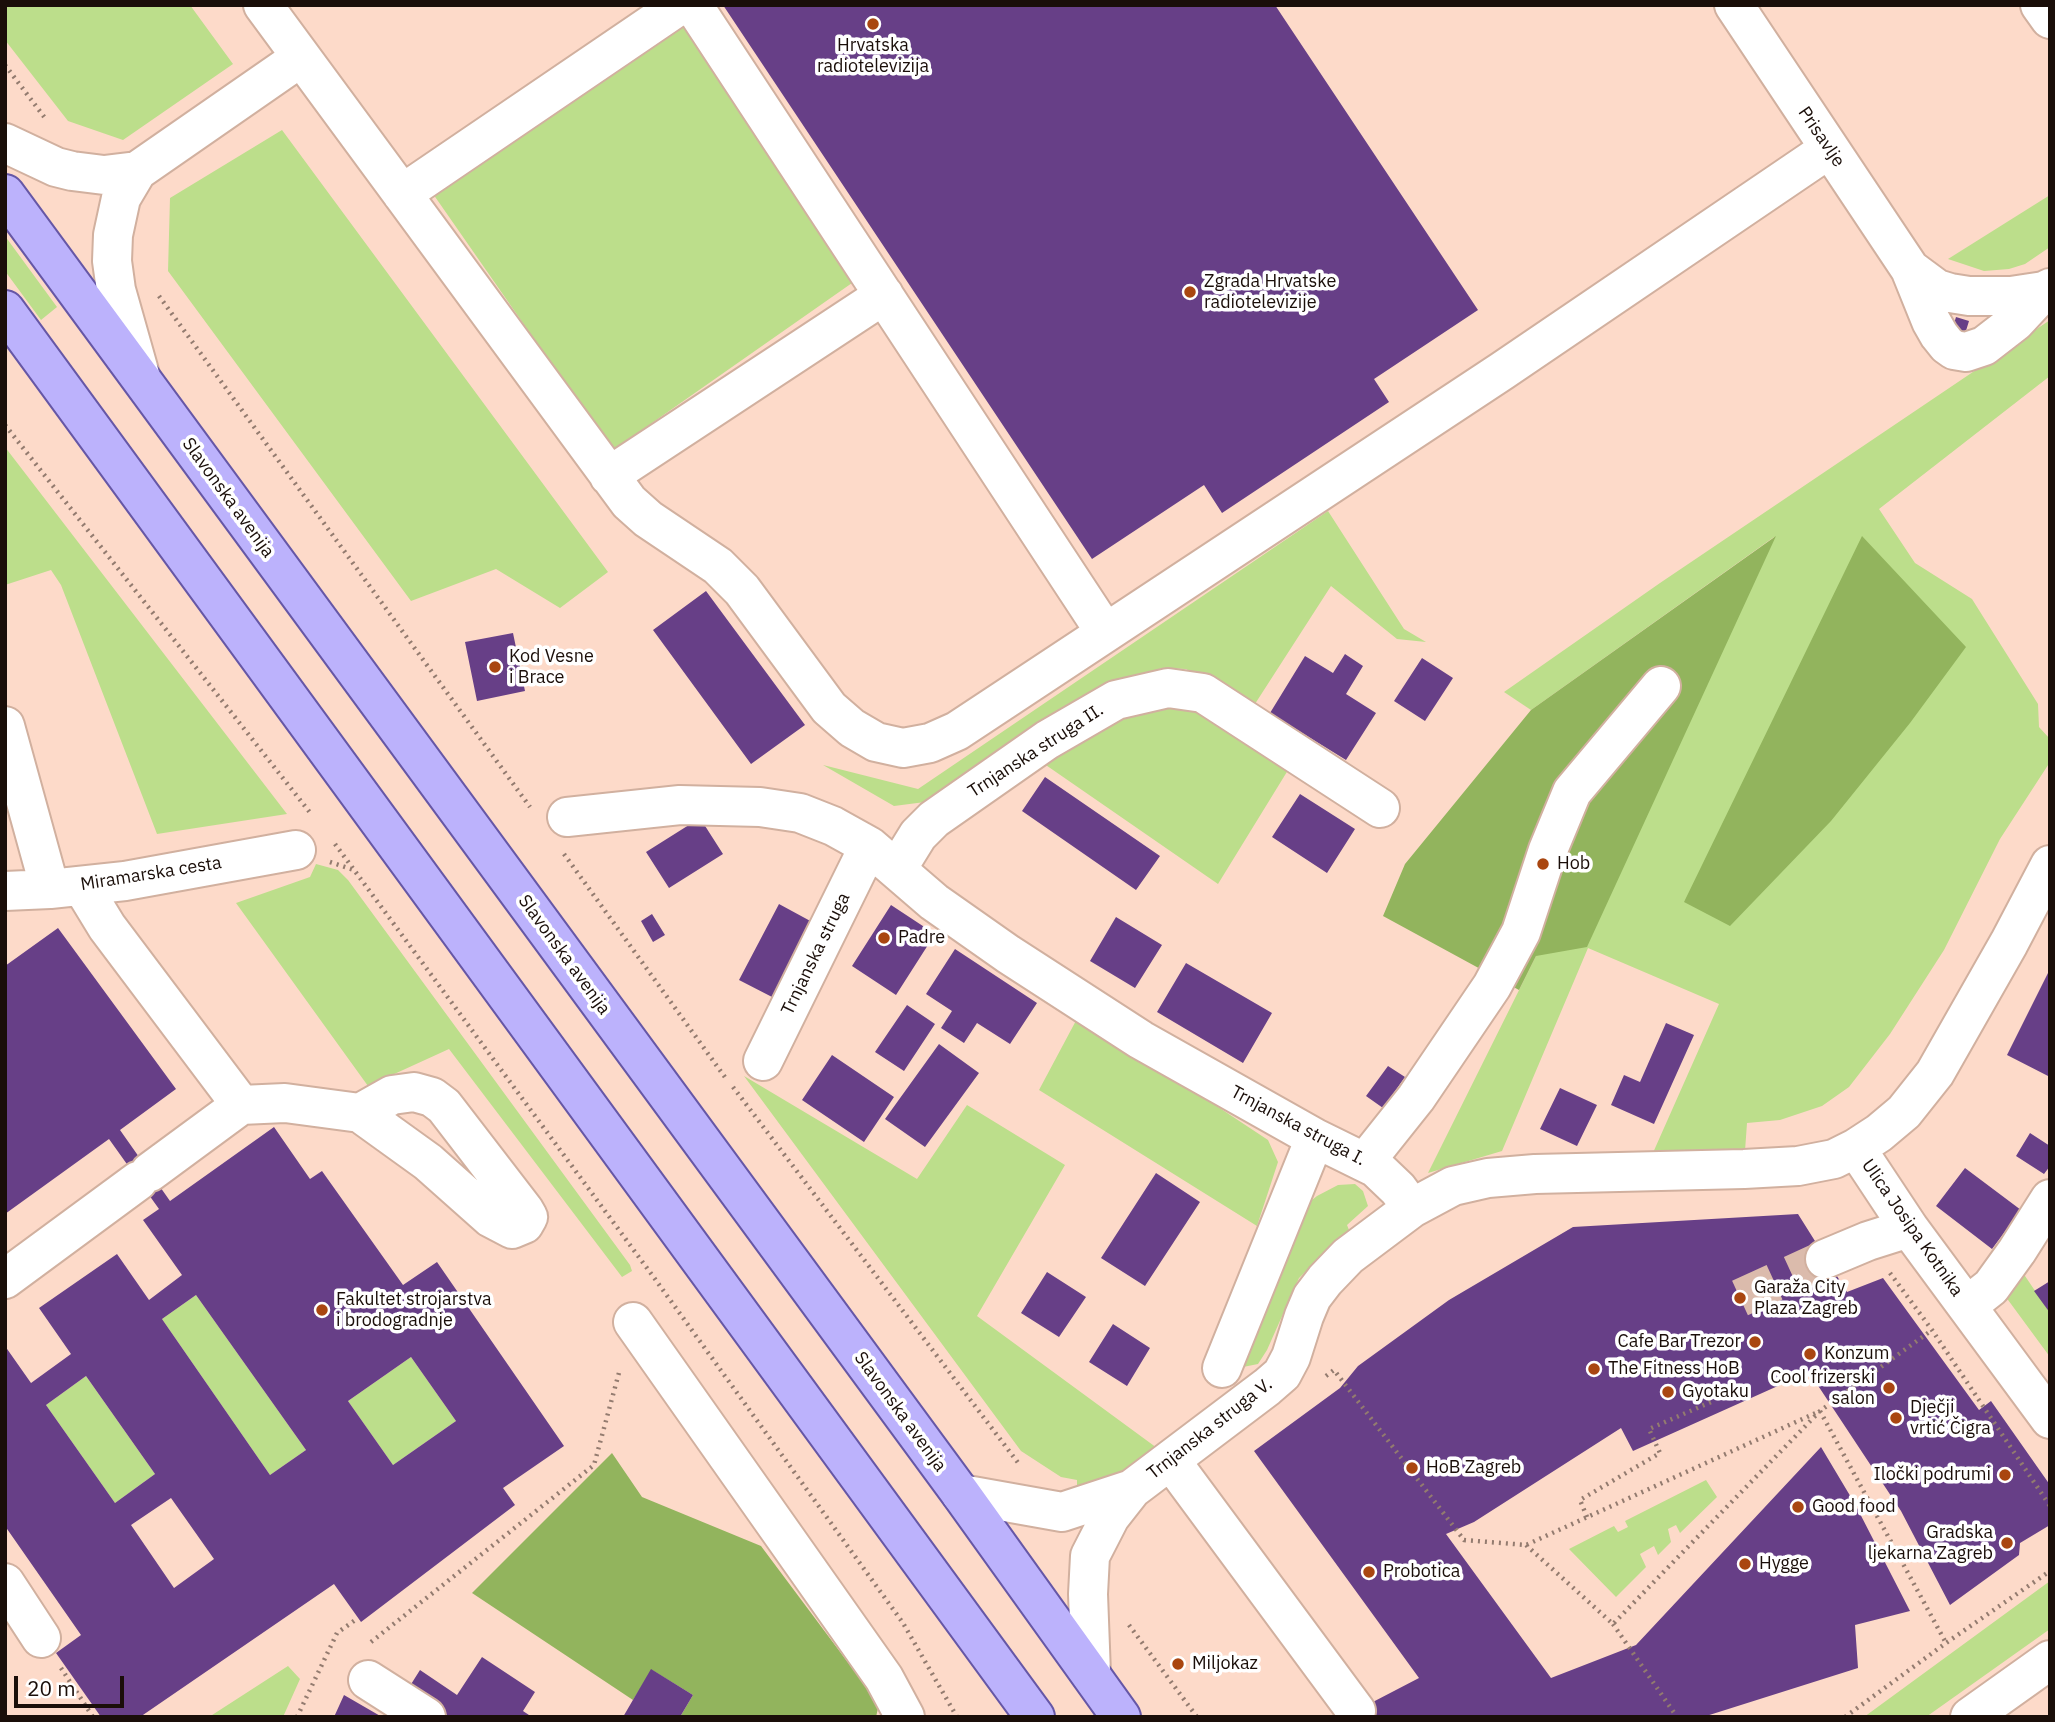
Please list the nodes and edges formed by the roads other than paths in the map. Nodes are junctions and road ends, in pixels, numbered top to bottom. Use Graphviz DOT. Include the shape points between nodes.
graph roads {
  1 [pos="263,5"];
  2 [pos="680,5"];
  3 [pos="693,5"];
  4 [pos="1734,5"];
  5 [pos="2040,5"];
  6 [pos="2050,19"];
  7 [pos="300,58"];
  8 [pos="5,143"];
  9 [pos="1829,149"];
  10 [pos="137,172"];
  11 [pos="5,194"];
  12 [pos="401,194"];
  13 [pos="1910,269"];
  14 [pos="2047,289"];
  15 [pos="884,295"];
  16 [pos="5,310"];
  17 [pos="142,380"];
  18 [pos="608,476"];
  19 [pos="1105,632"];
  20 [pos="1661,686"];
  21 [pos="5,726"];
  22 [pos="1380,808"];
  23 [pos="555,827"];
  24 [pos="314,836"];
  25 [pos="883,858"];
  26 [pos="2050,865"];
  27 [pos="66,887"];
  28 [pos="5,891"];
  29 [pos="763,1061"];
  30 [pos="241,1105"];
  31 [pos="360,1113"];
  32 [pos="1315,1138"];
  33 [pos="1856,1148"];
  34 [pos="1365,1162"];
  35 [pos="2050,1199"];
  36 [pos="1412,1208"];
  37 [pos="1909,1228"];
  38 [pos="1825,1259"];
  39 [pos="5,1279"];
  40 [pos="1967,1306"];
  41 [pos="633,1322"];
  42 [pos="1222,1368"];
  43 [pos="2050,1419"];
  44 [pos="1171,1461"];
  45 [pos="1132,1489"];
  46 [pos="961,1494"];
  47 [pos="5,1583"];
  48 [pos="41,1638"];
  49 [pos="2050,1660"];
  50 [pos="367,1663"];
  51 [pos="1091,1674"];
  52 [pos="1356,1711"];
  53 [pos="426,1717"];
  54 [pos="905,1717"];
  55 [pos="1035,1717"];
  56 [pos="1122,1717"];
  57 [pos="1970,1717"];
  1 -- 7 [label="street"];
  2 -- 12 [label="street"];
  3 -- 15 [label="street"];
  4 -- 9 [label="street, Prisavlje"];
  5 -- 6 [label="street"];
  7 -- 10 [label="street"];
  7 -- 12 [label="street"];
  8 -- 10 [label="street" via="56,167 90,175"];
  9 -- 13 [label="street, Prisavlje"];
  9 -- 19 [label="street"];
  10 -- 17 [label="street" via="117,212 112,261"];
  11 -- 17 [label="main road, Slavonska avenija"];
  12 -- 18 [label="street"];
  13 -- 14 [label="street, Prisavlje" via="1937,289 1969,296 2011,296"];
  13 -- 14 [label="street, Prisavlje" via="1939,335 1954,350 1966,352 1984,346 2015,323"];
  15 -- 18 [label="street"];
  15 -- 19 [label="street"];
  16 -- 55 [label="main road"];
  17 -- 46 [label="main road, Slavonska avenija"];
  18 -- 19 [label="street" via="648,519 718,566 742,590 829,708 876,742 903,748 957,732"];
  20 -- 34 [label="street" via="1572,792 1521,932 1492,986 1416,1098"];
  21 -- 27 [label="street"];
  22 -- 25 [label="street, Trnjanska struga II." via="1203,692 1168,688 1116,700 1047,740"];
  23 -- 25 [label="street" via="681,805 760,807 800,813 833,826"];
  24 -- 27 [label="street, Miramarska cesta" via="125,881"];
  25 -- 29 [label="street, Trnjanska struga"];
  25 -- 32 [label="street, Trnjanska struga I." via="934,902 1008,954 1118,1025"];
  26 -- 33 [label="street, Ulica Josipa Kotnika" via="1935,1073 1904,1112"];
  27 -- 28 [label="street, Miramarska cesta"];
  27 -- 30 [label="street" via="97,913"];
  30 -- 31 [label="street" via="285,1103"];
  30 -- 39 [label="street"];
  32 -- 34 [label="street, Trnjanska struga I."];
  32 -- 42 [label="street"];
  33 -- 36 [label="street" via="1834,1159 1798,1166 1488,1178 1453,1186"];
  33 -- 37 [label="street, Ulica Josipa Kotnika"];
  34 -- 36 [label="street, Trnjanska struga I." via="1398,1189"];
  35 -- 40 [label="street" via="1991,1287"];
  36 -- 44 [label="street, Trnjanska struga V." via="1348,1256 1325,1280 1312,1297 1282,1374"];
  37 -- 38 [label="street"];
  37 -- 40 [label="street, Ulica Josipa Kotnika"];
  40 -- 43 [label="street, Ulica Josipa Kotnika"];
  41 -- 54 [label="street" via="884,1678"];
  44 -- 45 [label="street, Trnjanska struga V."];
  44 -- 52 [label="street"];
  45 -- 46 [label="street" via="1062,1512"];
  45 -- 51 [label="street" via="1110,1517 1090,1556"];
  46 -- 51 [label="main road, Slavonska avenija"];
  47 -- 48 [label="street"];
  49 -- 57 [label="street"];
  50 -- 53 [label="street"];
  51 -- 56 [label="main road, Slavonska avenija"];
}
